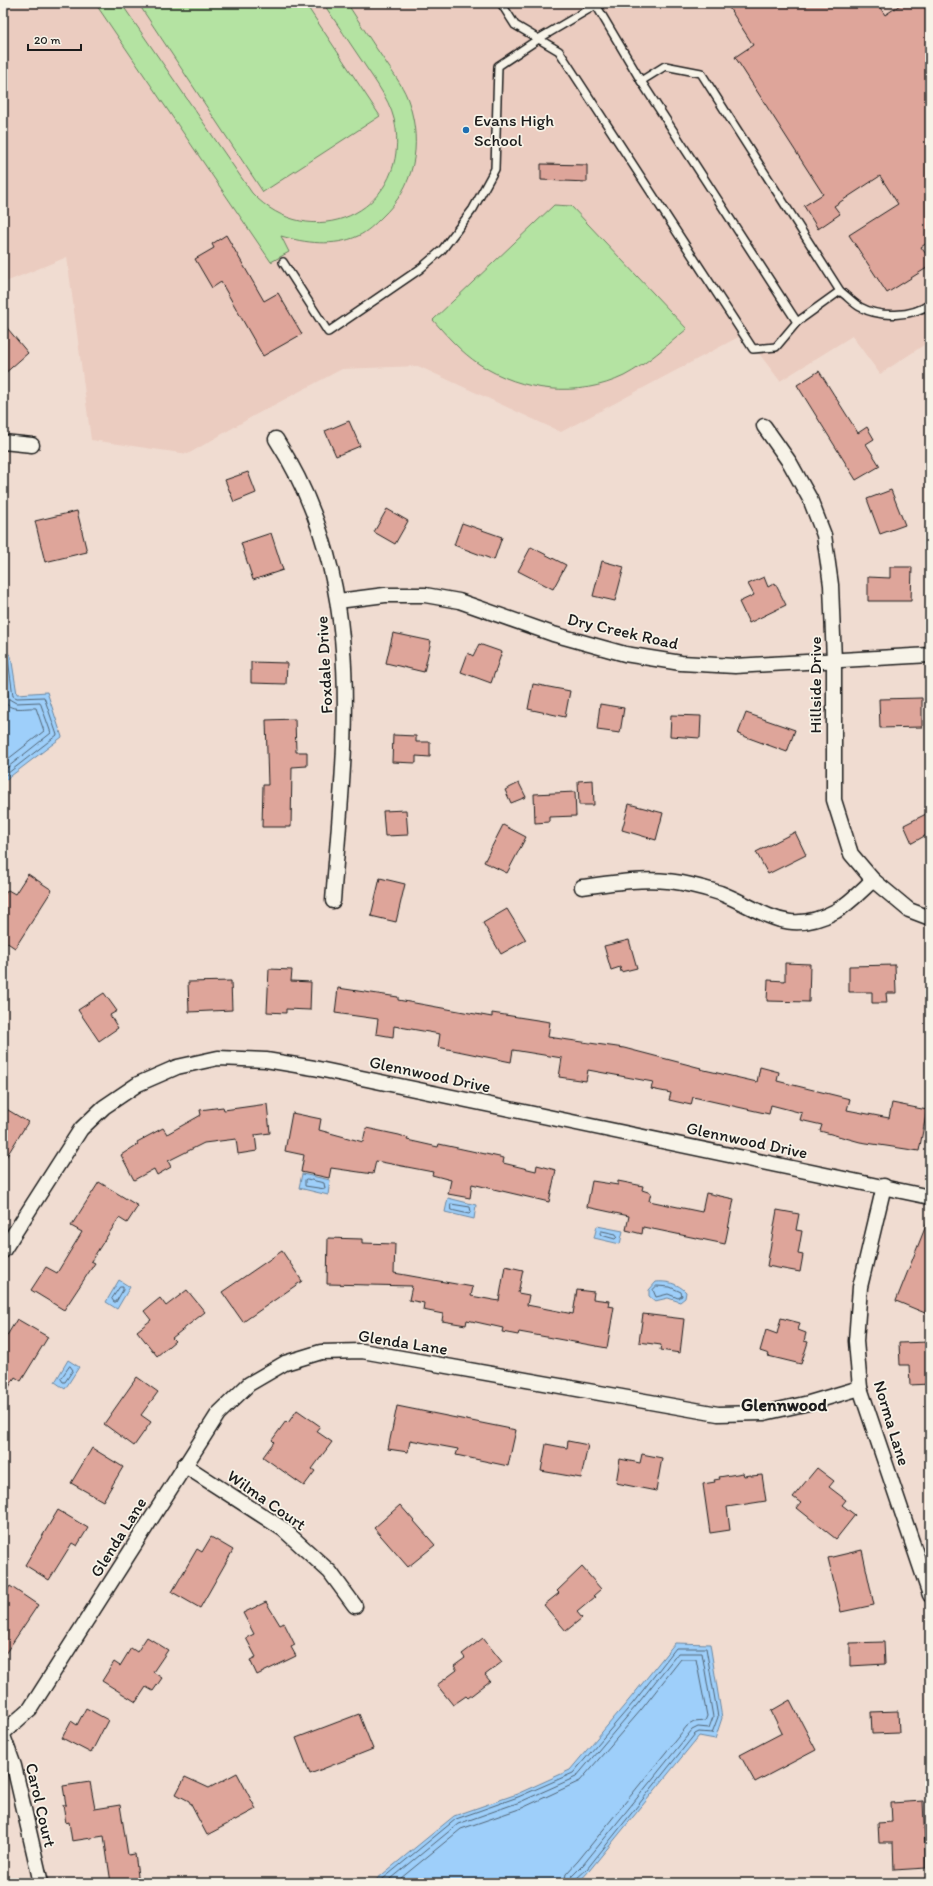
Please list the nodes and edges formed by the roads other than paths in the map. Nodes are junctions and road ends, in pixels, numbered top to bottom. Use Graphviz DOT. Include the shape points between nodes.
graph roads {
  1 [pos="500,3"];
  2 [pos="540,38"];
  3 [pos="641,81"];
  4 [pos="283,262"];
  5 [pos="840,291"];
  6 [pos="930,304"];
  7 [pos="797,322"];
  8 [pos="764,426"];
  9 [pos="276,439"];
  10 [pos="3,442"];
  11 [pos="32,445"];
  12 [pos="338,601"];
  13 [pos="930,655"];
  14 [pos="834,661"];
  15 [pos="873,880"];
  16 [pos="582,887"];
  17 [pos="333,901"];
  18 [pos="930,918"];
  19 [pos="884,1186"];
  20 [pos="930,1196"];
  21 [pos="3,1251"];
  22 [pos="860,1388"];
  23 [pos="184,1465"];
  24 [pos="930,1595"];
  25 [pos="355,1606"];
  26 [pos="3,1733"];
  27 [pos="3,1736"];
  28 [pos="41,1883"];
  1 -- 2 [label="lane" via="515,25"];
  2 -- 3 [label="lane" via="596,5"];
  2 -- 4 [label="lane" via="498,66 494,169 473,209 442,250 420,269 328,332"];
  2 -- 7 [label="lane" via="559,51 753,349 776,347"];
  3 -- 5 [label="lane" via="665,66 701,73"];
  3 -- 7 [label="lane"];
  5 -- 6 [label="lane" via="861,307 891,315 922,310"];
  5 -- 7 [label="lane"];
  8 -- 14 [label="street, Hillside Drive" via="806,493 824,535 831,584"];
  9 -- 12 [label="street, Foxdale Drive" via="294,467 315,514 328,555"];
  10 -- 11 [label="street"];
  12 -- 14 [label="street, Dry Creek Road" via="385,596 425,596 459,601 553,634 626,654 681,663 735,666"];
  12 -- 17 [label="street, Foxdale Drive" via="344,652 346,705"];
  13 -- 14 [label="street, Dry Creek Road"];
  14 -- 15 [label="street, Hillside Drive" via="834,800 851,854"];
  15 -- 16 [label="street" via="838,910 816,920 793,922 766,916 720,894 662,880 634,880"];
  15 -- 18 [label="street, Hillside Drive" via="909,910"];
  19 -- 20 [label="street, Glennwood Drive"];
  19 -- 21 [label="street, Glennwood Drive" via="314,1068 266,1060 218,1058 176,1067 157,1075 138,1084 104,1107 81,1129"];
  19 -- 22 [label="street, Norma Lane" via="860,1288 856,1341"];
  22 -- 23 [label="street, Glenda Lane" via="764,1413 718,1414 362,1351 321,1352 285,1363 249,1384 218,1414"];
  22 -- 24 [label="street, Norma Lane"];
  23 -- 25 [label="street, Wilma Court" via="283,1529 330,1572"];
  23 -- 26 [label="street, Glenda Lane" via="30,1709"];
  27 -- 28 [label="street, Carol Court" via="14,1766"];
}
